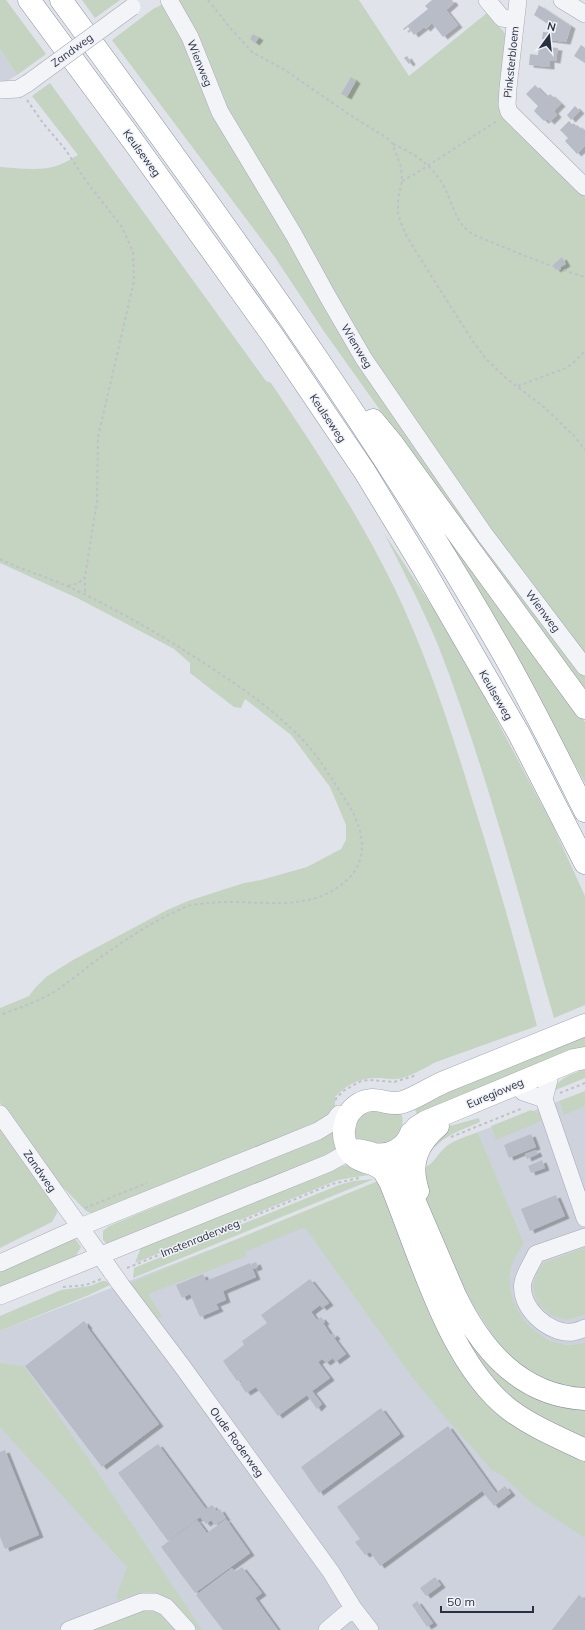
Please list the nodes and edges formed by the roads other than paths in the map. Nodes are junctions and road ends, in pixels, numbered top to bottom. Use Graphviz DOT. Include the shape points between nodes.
graph roads {
  1 [pos="29,0"];
  2 [pos="61,0"];
  3 [pos="169,0"];
  4 [pos="487,0"];
  5 [pos="518,0"];
  6 [pos="562,0"];
  7 [pos="136,3"];
  8 [pos="585,14"];
  9 [pos="516,20"];
  10 [pos="0,90"];
  11 [pos="585,187"];
  12 [pos="287,315"];
  13 [pos="585,667"];
  14 [pos="585,708"];
  15 [pos="585,811"];
  16 [pos="585,863"];
  17 [pos="585,1025"];
  18 [pos="585,1058"];
  19 [pos="585,1064"];
  20 [pos="547,1090"];
  21 [pos="400,1098"];
  22 [pos="336,1108"];
  23 [pos="0,1114"];
  24 [pos="406,1141"];
  25 [pos="367,1162"];
  26 [pos="420,1213"];
  27 [pos="585,1218"];
  28 [pos="75,1221"];
  29 [pos="585,1237"];
  30 [pos="101,1256"];
  31 [pos="0,1263"];
  32 [pos="0,1296"];
  33 [pos="585,1328"];
  34 [pos="585,1399"];
  35 [pos="585,1450"];
  36 [pos="353,1608"];
  37 [pos="69,1630"];
  38 [pos="188,1630"];
  39 [pos="327,1630"];
  40 [pos="370,1630"];
  1 -- 16 [label="main road, Keulseweg" via="273,336 365,472 426,572 515,728"];
  2 -- 12 [label="main road"];
  3 -- 13 [label="street, Wienweg" via="190,37 220,112 364,359 485,535"];
  4 -- 9 [label="street" via="502,18"];
  5 -- 9 [label="street, Pinksterbloem"];
  6 -- 8 [label="street"];
  7 -- 10 [label="street, Zandweg, bridge" via="23,86"];
  9 -- 11 [label="street, Pinksterbloem" via="507,94 509,112"];
  12 -- 14 [label="main road" via="392,443"];
  12 -- 15 [label="main road" via="445,554 499,645"];
  17 -- 21 [label="main road"];
  18 -- 24 [label="main road, Euregioweg" via="574,1060 425,1122 417,1127"];
  19 -- 20 [label="main road"];
  20 -- 26 [label="main road" via="523,1092 443,1132 427,1135 417,1153 414,1174 421,1198"];
  20 -- 27 [label="street"];
  21 -- 22 [label="main road" via="379,1089 362,1091"];
  21 -- 24 [label="main road" via="408,1108 413,1121"];
  21 -- 25 [label="main road" via="395,1103 375,1099 361,1102 347,1118 344,1132 346,1145"];
  22 -- 28 [label="street" via="334,1121 318,1131"];
  23 -- 28 [label="street, Zandweg"];
  24 -- 25 [label="main road" via="393,1152 384,1154 374,1154 365,1150"];
  24 -- 26 [label="main road" via="400,1155 401,1168"];
  25 -- 30 [label="street, Imstenraderweg" via="329,1163"];
  25 -- 35 [label="main road" via="396,1197 428,1281 453,1338 471,1368 490,1392 510,1410 530,1424"];
  26 -- 34 [label="main road" via="463,1312 495,1358 522,1379 543,1390"];
  28 -- 30 [label="street, Zandweg"];
  28 -- 31 [label="street"];
  29 -- 33 [label="street" via="536,1254 523,1282 524,1302 538,1319 554,1329 572,1332"];
  30 -- 32 [label="street, Imstenraderweg"];
  30 -- 36 [label="street, Oude Roderweg" via="331,1572"];
  36 -- 39 [label="street"];
  36 -- 40 [label="street, Oude Roderweg"];
  37 -- 38 [label="street" via="142,1602 155,1602 166,1607"];
}
